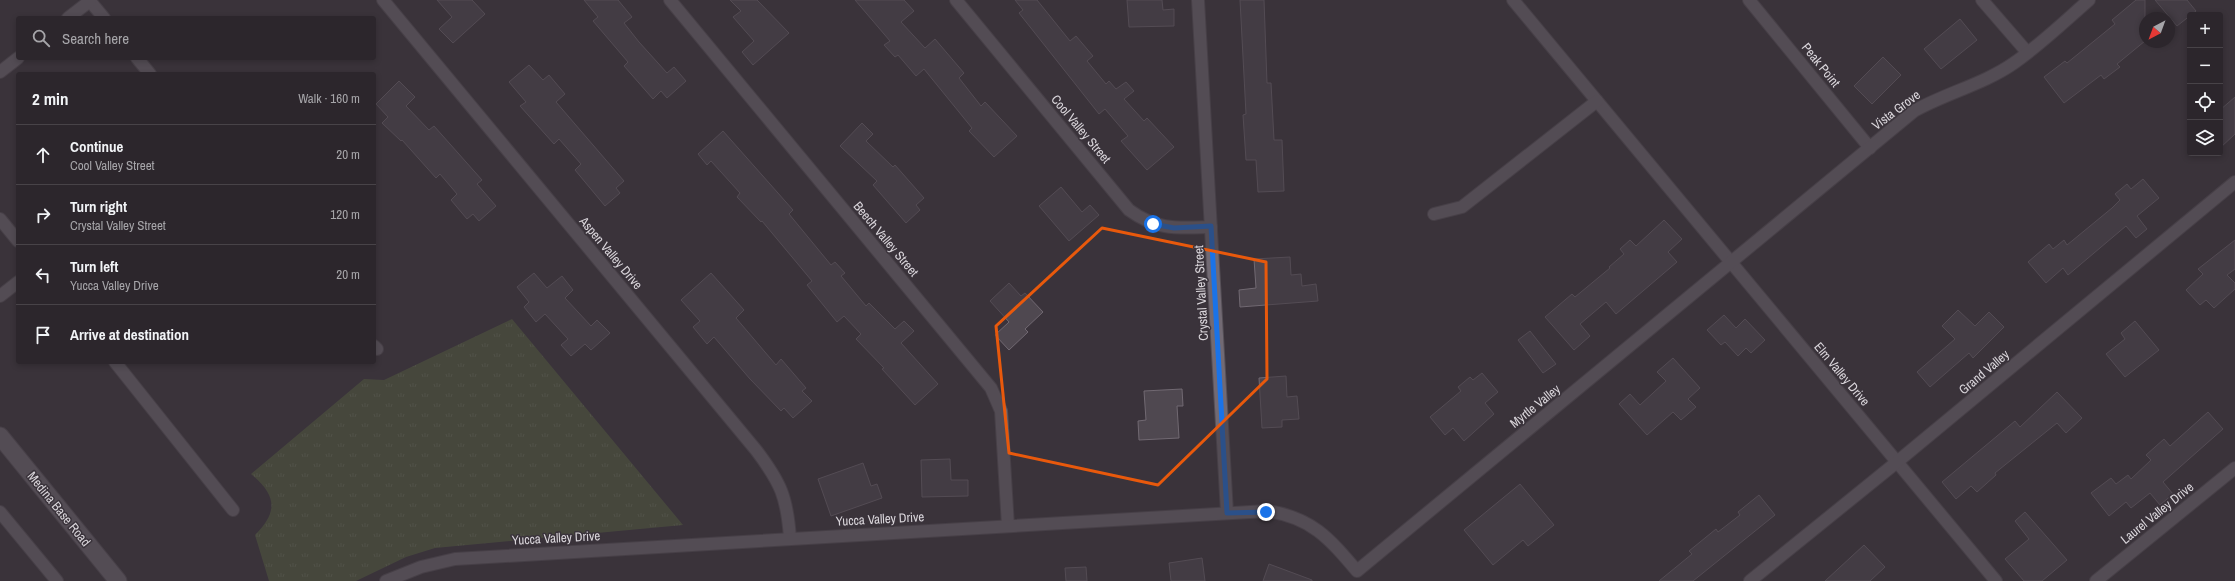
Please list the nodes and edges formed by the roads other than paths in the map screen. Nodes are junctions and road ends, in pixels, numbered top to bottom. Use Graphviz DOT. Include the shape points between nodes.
graph roads {
  1 [pos="90,0"];
  2 [pos="383,0"];
  3 [pos="670,0"];
  4 [pos="956,0"];
  5 [pos="1198,0"];
  6 [pos="1513,0"];
  7 [pos="1749,0"];
  8 [pos="1982,0"];
  9 [pos="2090,0"];
  10 [pos="70,16"];
  11 [pos="102,16"];
  12 [pos="2027,52"];
  13 [pos="16,60"];
  14 [pos="139,60"];
  15 [pos="0,72"];
  16 [pos="148,72"];
  17 [pos="1598,101"];
  18 [pos="1870,148"];
  19 [pos="2235,182"];
  20 [pos="1434,214"];
  21 [pos="0,219"];
  22 [pos="1211,226"];
  23 [pos="16,239"];
  24 [pos="1732,263"];
  25 [pos="16,284"];
  26 [pos="0,296"];
  27 [pos="117,364"];
  28 [pos="0,436"];
  29 [pos="1897,462"];
  30 [pos="2235,468"];
  31 [pos="233,510"];
  32 [pos="0,512"];
  33 [pos="1227,513"];
  34 [pos="1008,526"];
  35 [pos="790,538"];
  36 [pos="1357,571"];
  37 [pos="57,581"];
  38 [pos="118,581"];
  39 [pos="386,581"];
  40 [pos="1750,581"];
  41 [pos="1996,581"];
  42 [pos="2096,581"];
  1 -- 10 [label="street"];
  1 -- 11 [label="street"];
  2 -- 35 [label="street, Aspen Valley Drive" via="756,450 781,489 787,507"];
  3 -- 34 [label="street, Beech Valley Street" via="991,388 1001,411"];
  4 -- 22 [label="street, Cool Valley Street" via="1129,210 1141,218 1167,228"];
  5 -- 22 [label="street, Crystal Valley Street"];
  6 -- 17 [label="street, Elm Valley Drive"];
  7 -- 18 [label="street, Peak Point"];
  8 -- 12 [label="street"];
  9 -- 12 [label="street, Vista Grove"];
  12 -- 18 [label="street, Vista Grove" via="2014,63 1989,77 1935,99 1914,111"];
  13 -- 15 [label="street"];
  14 -- 16 [label="street"];
  17 -- 20 [label="street" via="1462,207"];
  17 -- 24 [label="street, Elm Valley Drive"];
  18 -- 24 [label="street, Vista Grove"];
  19 -- 29 [label="street, Grand Valley"];
  21 -- 23 [label="street"];
  22 -- 33 [label="street, Crystal Valley Street"];
  24 -- 29 [label="street, Elm Valley Drive"];
  24 -- 36 [label="street, Myrtle Valley"];
  25 -- 26 [label="street"];
  27 -- 31 [label="street"];
  28 -- 38 [label="street, Medina Base Road"];
  29 -- 40 [label="street, Grand Valley"];
  29 -- 41 [label="street, Elm Valley Drive"];
  30 -- 42 [label="street, Laurel Valley Drive"];
  32 -- 37 [label="street"];
  33 -- 34 [label="street, Yucca Valley Drive"];
  33 -- 36 [label="street, Yucca Valley Drive" via="1266,512 1285,514 1302,520 1334,543"];
  34 -- 35 [label="street, Yucca Valley Drive"];
  35 -- 39 [label="street, Yucca Valley Drive" via="454,559 421,567"];
}
